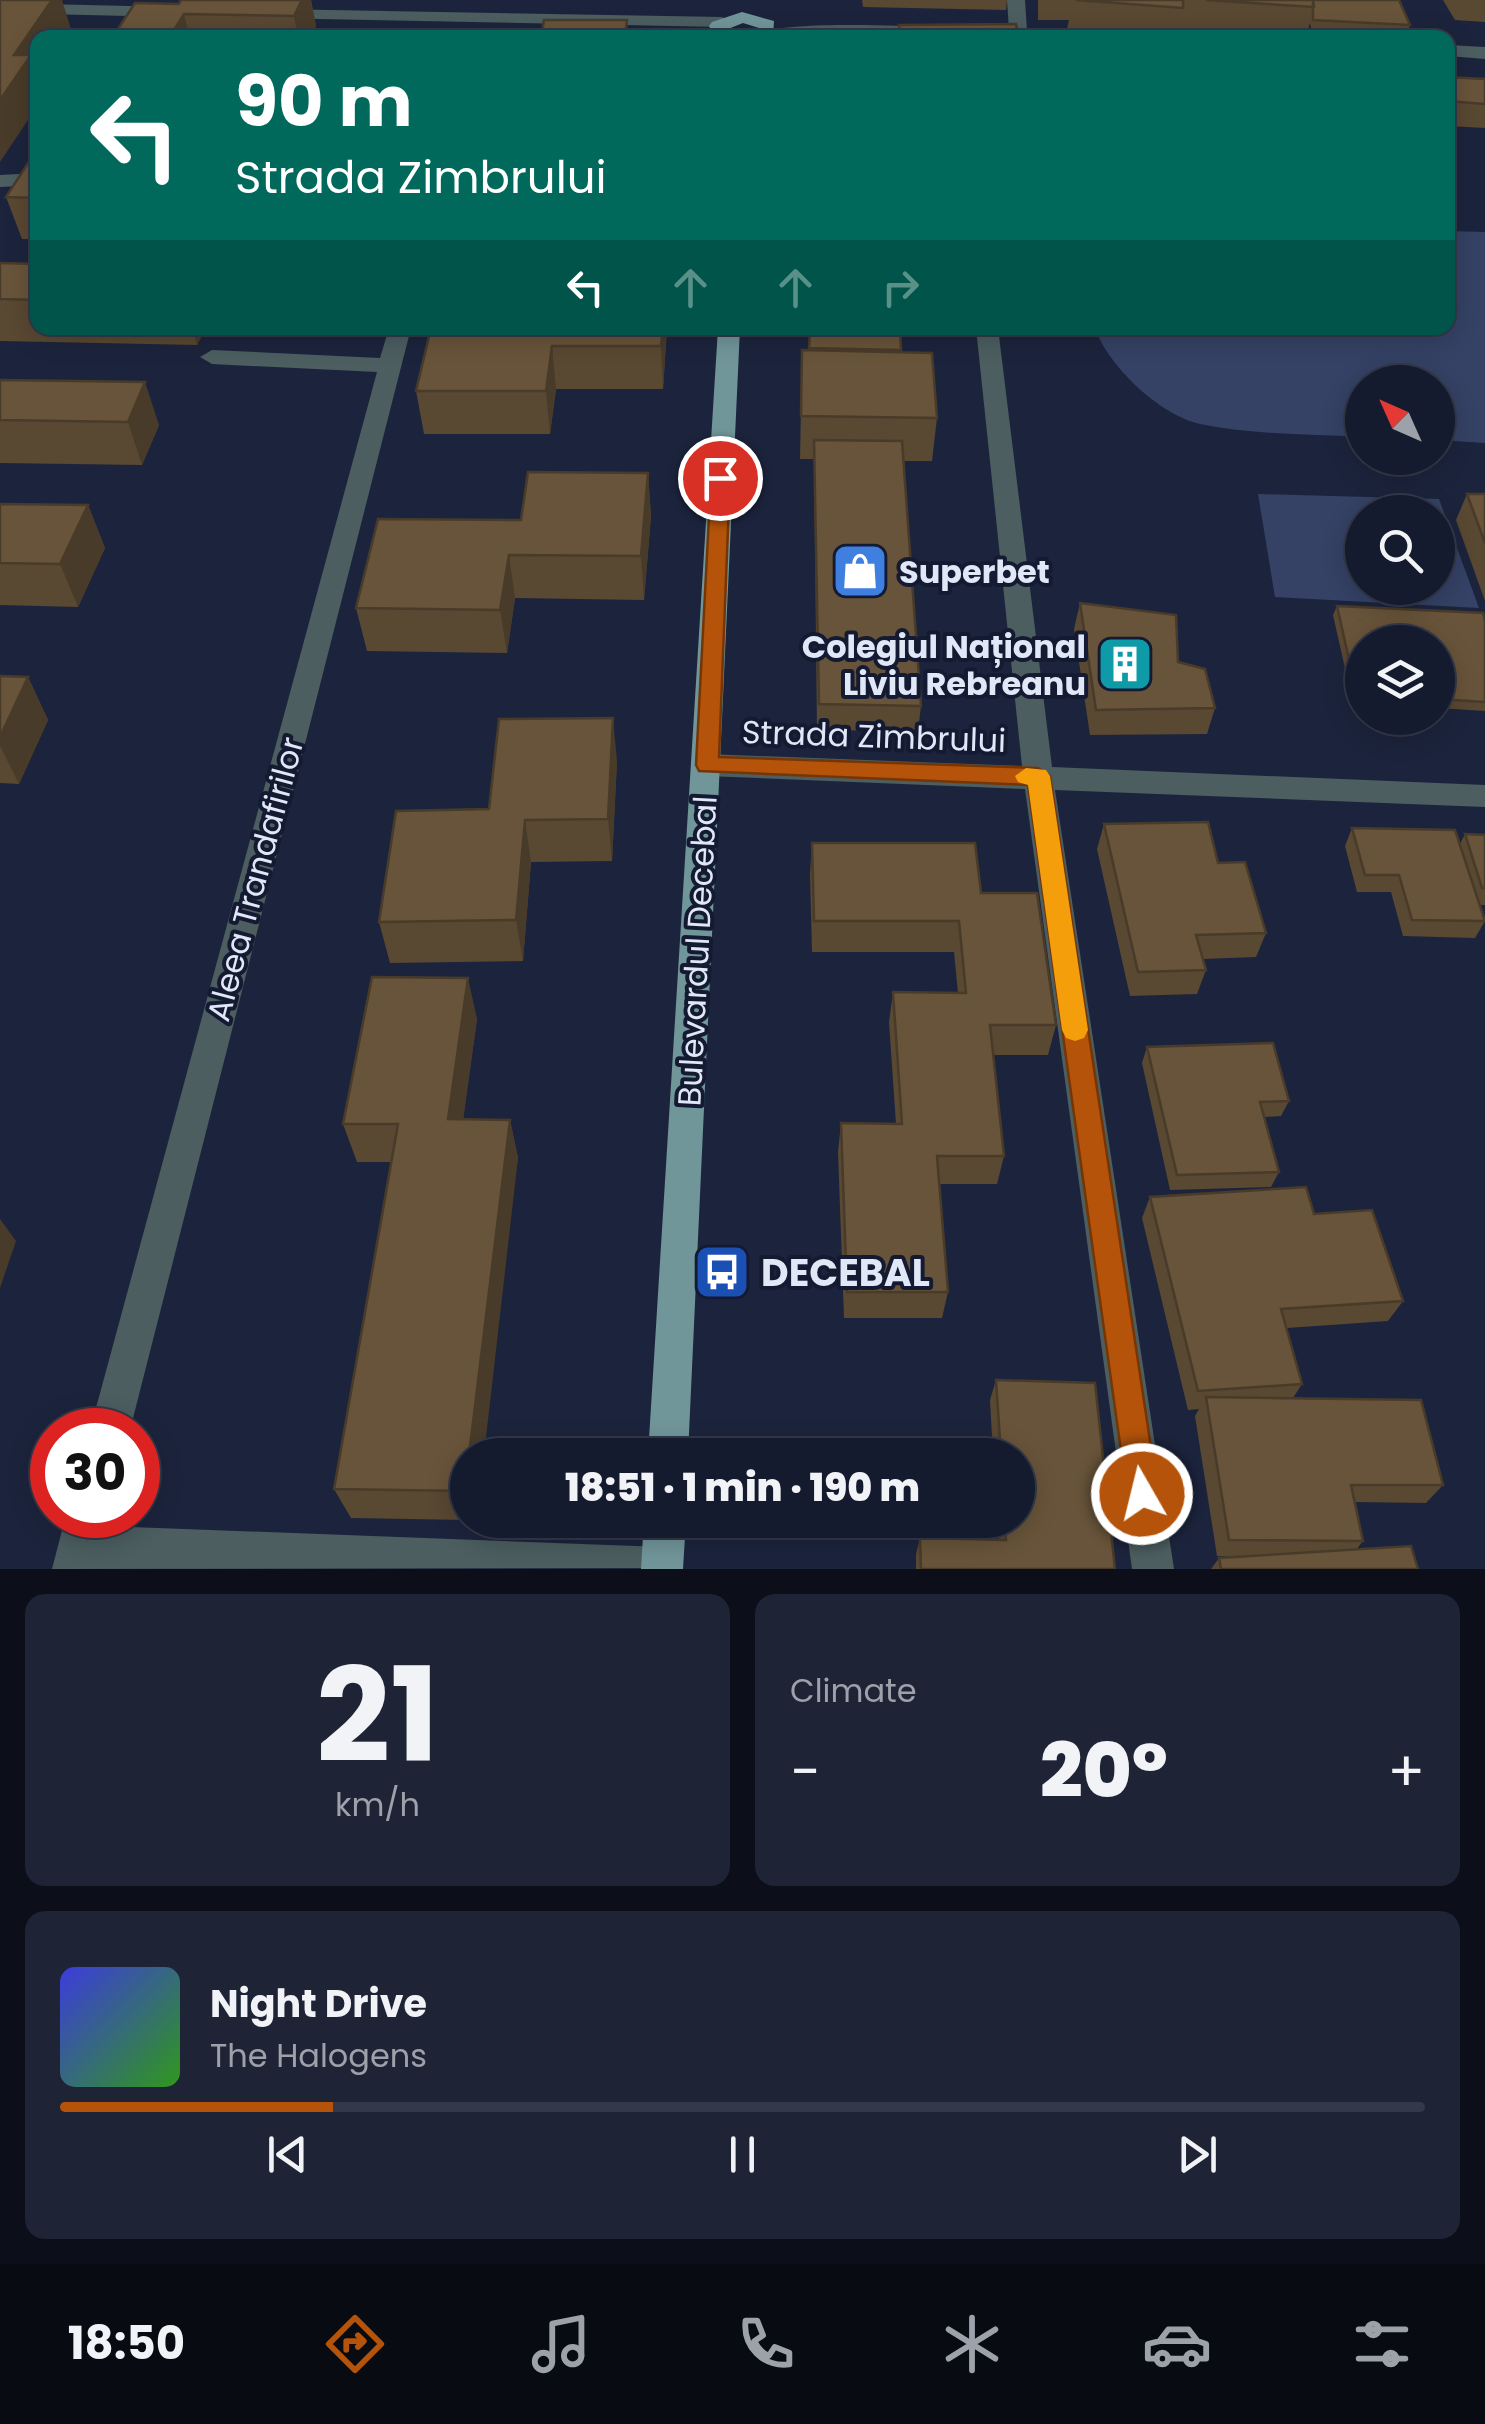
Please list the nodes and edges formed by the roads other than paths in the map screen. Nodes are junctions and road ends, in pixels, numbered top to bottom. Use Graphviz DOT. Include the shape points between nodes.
graph roads {
  1 [pos="1016,0"];
  2 [pos="0,8"];
  3 [pos="188,12"];
  4 [pos="246,14"];
  5 [pos="758,19"];
  6 [pos="483,25"];
  7 [pos="726,27"];
  8 [pos="795,30"];
  9 [pos="1018,30"];
  10 [pos="1455,52"];
  11 [pos="1485,53"];
  12 [pos="30,179"];
  13 [pos="0,181"];
  14 [pos="398,335"];
  15 [pos="729,335"];
  16 [pos="988,335"];
  17 [pos="212,357"];
  18 [pos="390,366"];
  19 [pos="707,765"];
  20 [pos="1038,776"];
  21 [pos="1485,796"];
  22 [pos="116,1408"];
  23 [pos="669,1438"];
  24 [pos="663,1538"];
  25 [pos="80,1543"];
  26 [pos="662,1569"];
  27 [pos="1153,1569"];
  1 -- 9 [label="street"];
  2 -- 3 [label="street"];
  4 -- 6 [label="street"];
  5 -- 7 [label="main road"];
  5 -- 8 [label="street"];
  6 -- 7 [label="street"];
  10 -- 11 [label="street"];
  12 -- 13 [label="street"];
  14 -- 18 [label="street, Aleea Trandafirilor"];
  15 -- 19 [label="main road, Bulevardul Decebal"];
  16 -- 20 [label="street, Strada Zimbrului"];
  17 -- 18 [label="street"];
  18 -- 22 [label="street, Aleea Trandafirilor"];
  19 -- 20 [label="street, Strada Zimbrului"];
  19 -- 23 [label="main road, Bulevardul Decebal"];
  20 -- 21 [label="street, Strada Zimbrului"];
  20 -- 27 [label="street"];
  24 -- 26 [label="main road"];
  25 -- 26 [label="street"];
}
